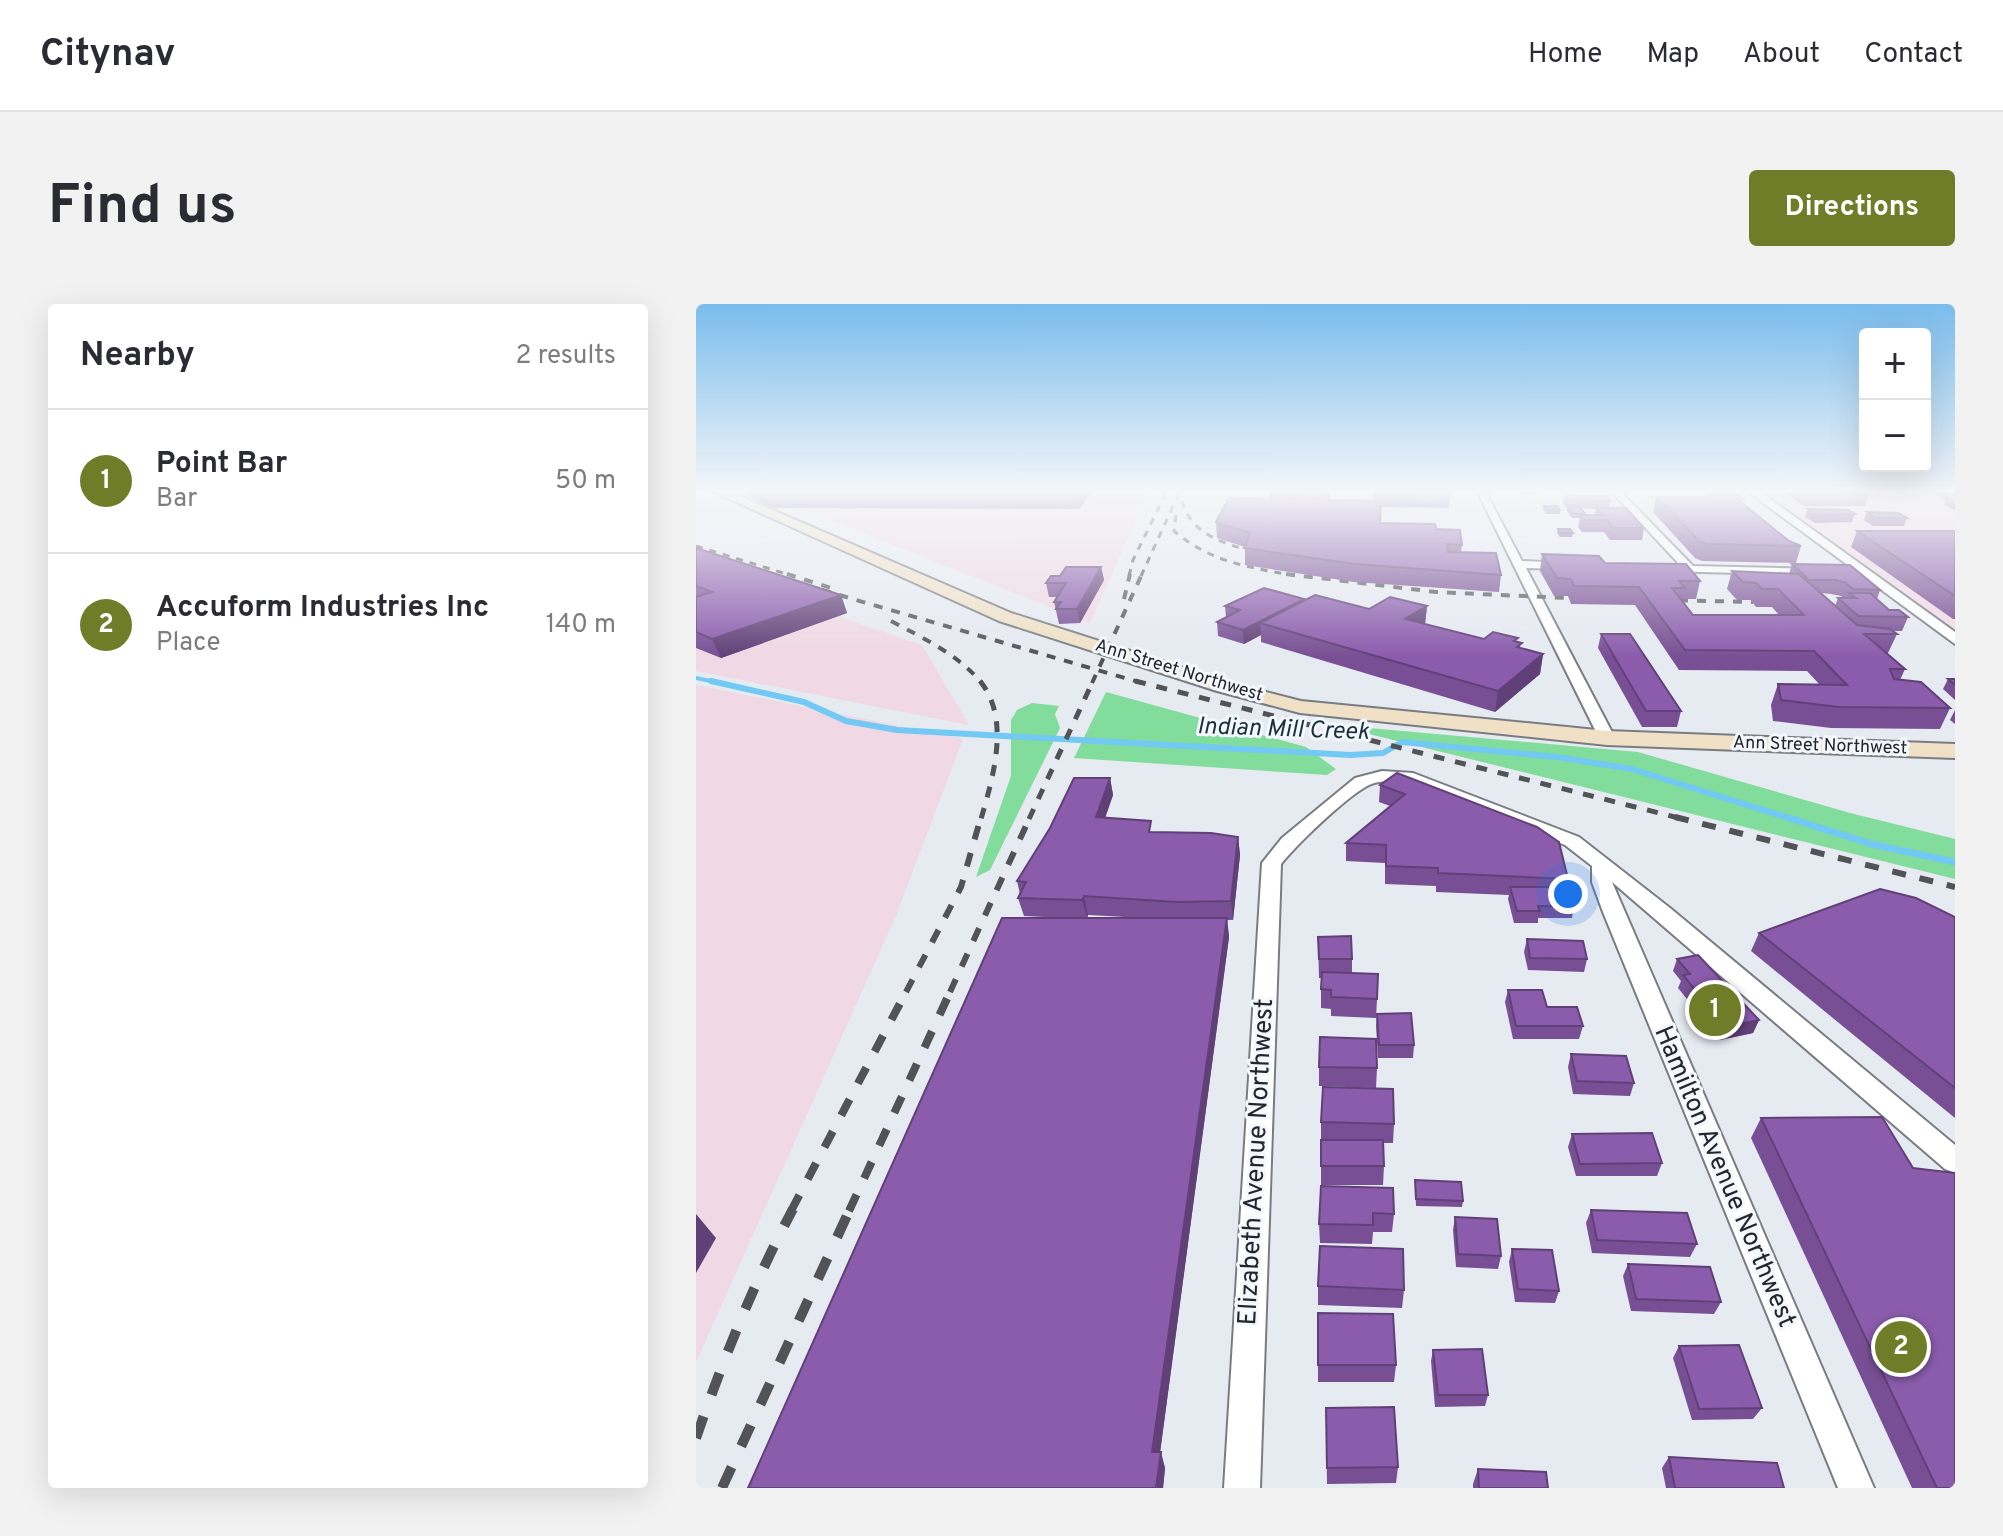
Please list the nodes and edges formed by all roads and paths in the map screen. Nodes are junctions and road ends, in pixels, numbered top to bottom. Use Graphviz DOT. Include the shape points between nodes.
graph roads {
  1 [pos="849,546"];
  2 [pos="1507,546"];
  3 [pos="1668,546"];
  4 [pos="1822,546"];
  5 [pos="1516,564"];
  6 [pos="1575,566"];
  7 [pos="1647,568"];
  8 [pos="1690,569"];
  9 [pos="1833,572"];
  10 [pos="1955,639"];
  11 [pos="1607,738"];
  12 [pos="1955,751"];
  13 [pos="1601,863"];
  14 [pos="1955,1161"];
  15 [pos="1242,1488"];
  16 [pos="1856,1488"];
  1 -- 11 [label="main road, Ann Street Northwest" via="1005,617 1251,695 1350,714"];
  2 -- 5 [label="street"];
  3 -- 8 [label="street"];
  4 -- 10 [label="street"];
  5 -- 6 [label="street"];
  5 -- 11 [label="street"];
  7 -- 8 [label="street"];
  8 -- 9 [label="street"];
  11 -- 12 [label="main road, Ann Street Northwest"];
  13 -- 14 [label="street"];
  13 -- 15 [label="street, Elizabeth Avenue Northwest" via="1572,841 1394,775 1361,782 1289,842 1272,863"];
  13 -- 16 [label="street, Hamilton Avenue Northwest" via="1613,912"];
}
